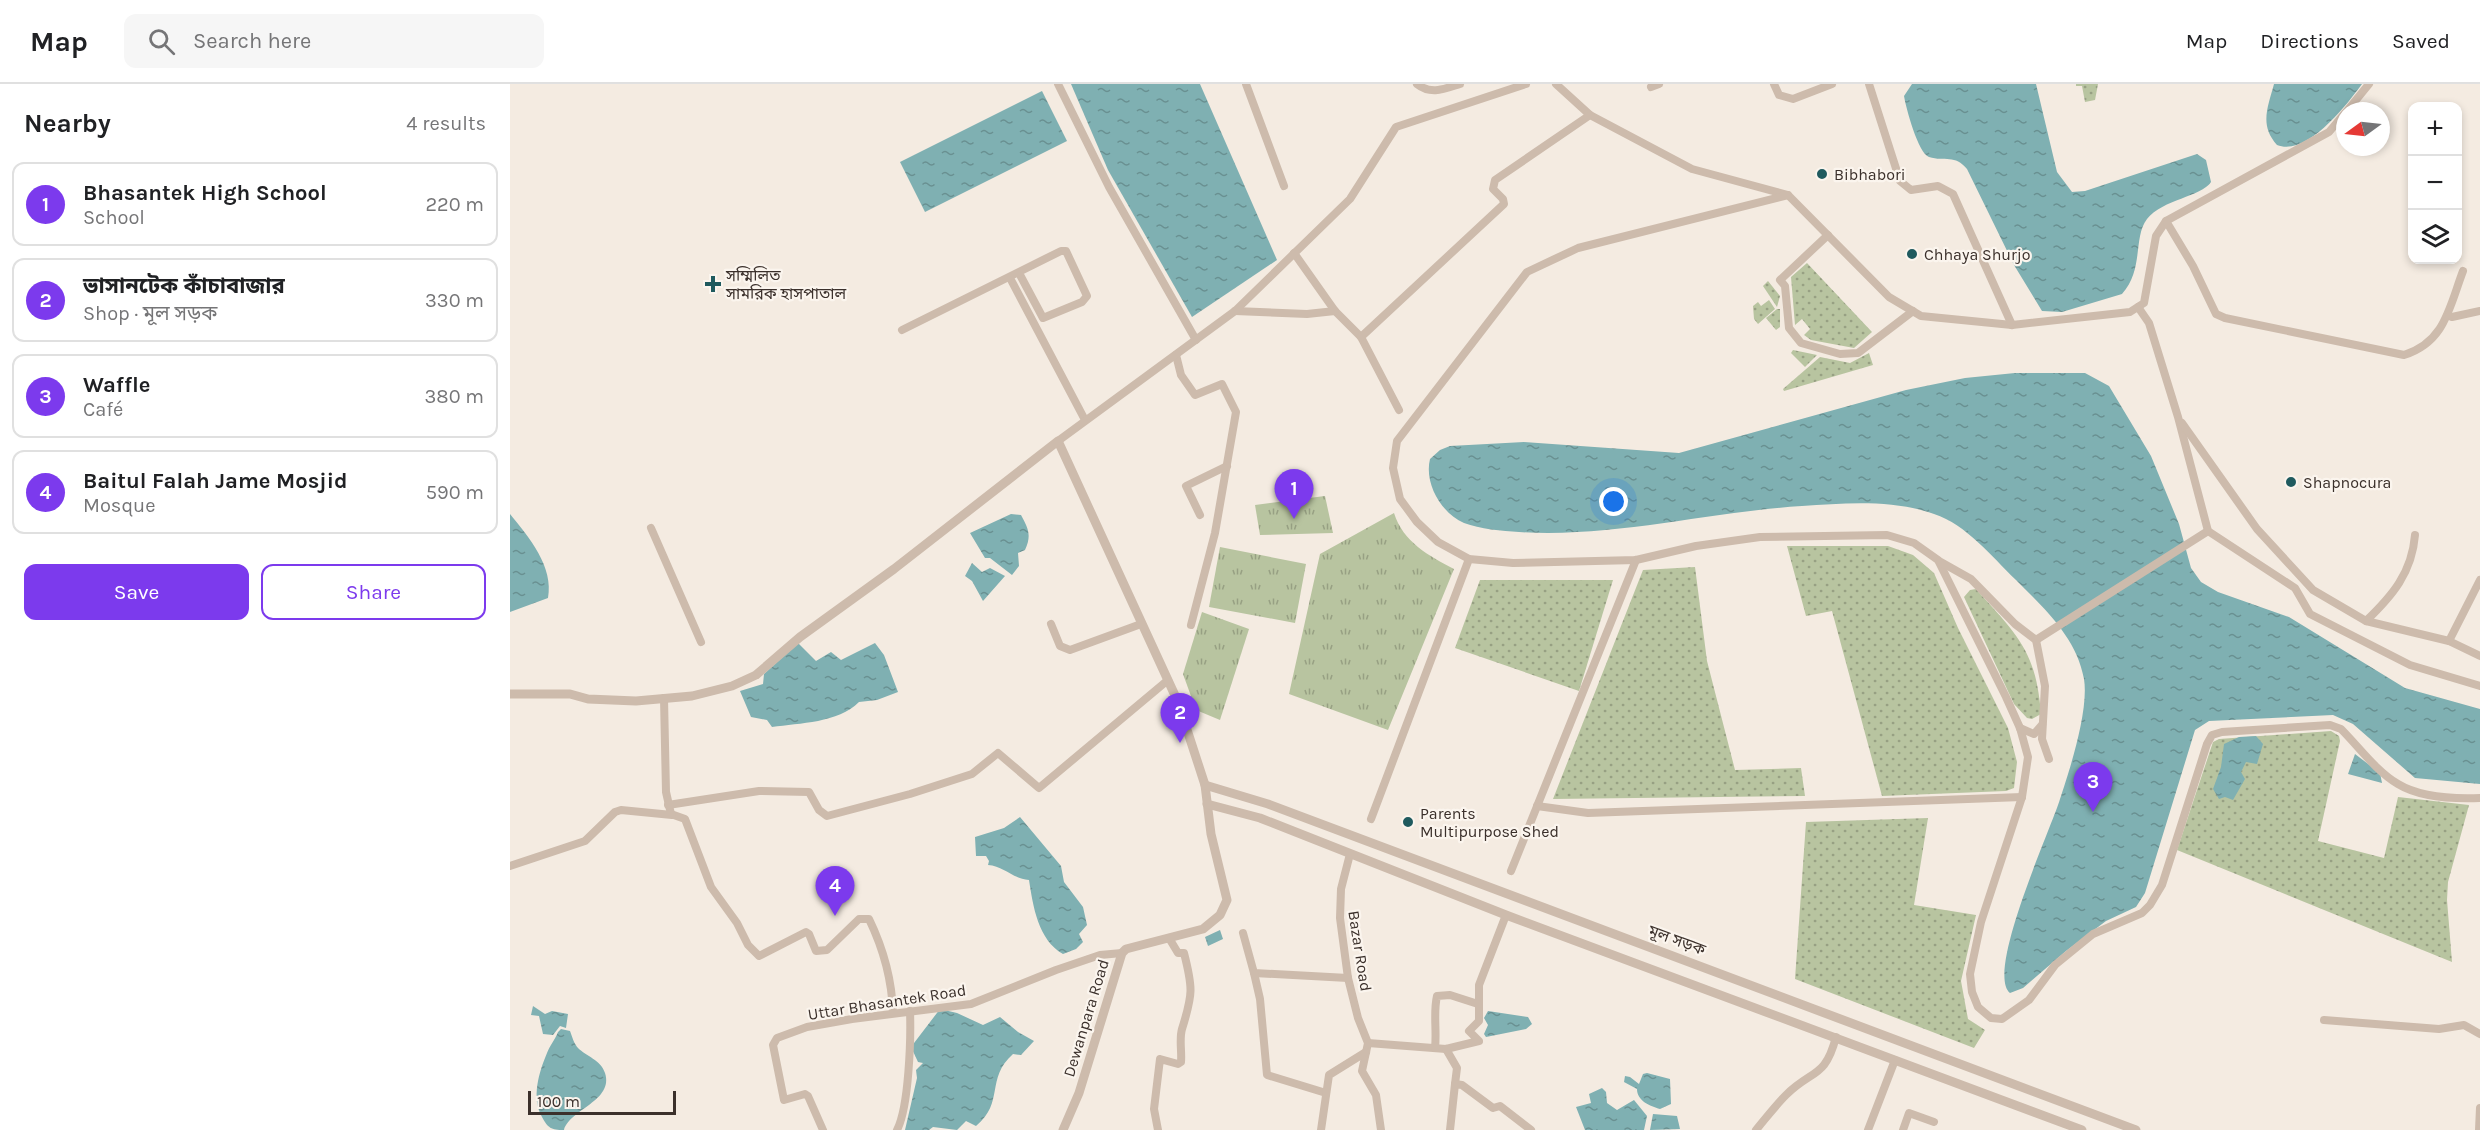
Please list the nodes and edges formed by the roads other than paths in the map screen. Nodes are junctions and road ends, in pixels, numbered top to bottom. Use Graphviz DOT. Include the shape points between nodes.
graph roads {
  1 [pos="1058,84"];
  2 [pos="1246,84"];
  3 [pos="1417,84"];
  4 [pos="1460,84"];
  5 [pos="1526,84"];
  6 [pos="1556,84"];
  7 [pos="1774,84"];
  8 [pos="1832,84"];
  9 [pos="1869,84"];
  10 [pos="2370,84"];
  11 [pos="2355,102"];
  12 [pos="1590,115"];
  13 [pos="2336,124"];
  14 [pos="1284,186"];
  15 [pos="1788,195"];
  16 [pos="2166,221"];
  17 [pos="1828,236"];
  18 [pos="1294,253"];
  19 [pos="2463,272"];
  20 [pos="1019,273"];
  21 [pos="1010,278"];
  22 [pos="2138,307"];
  23 [pos="1235,311"];
  24 [pos="1335,311"];
  25 [pos="1913,311"];
  26 [pos="2480,311"];
  27 [pos="2452,317"];
  28 [pos="2012,325"];
  29 [pos="902,330"];
  30 [pos="1362,337"];
  31 [pos="1196,340"];
  32 [pos="1176,355"];
  33 [pos="1398,410"];
  34 [pos="2178,417"];
  35 [pos="1085,420"];
  36 [pos="1058,441"];
  37 [pos="1227,466"];
  38 [pos="1200,515"];
  39 [pos="651,528"];
  40 [pos="2208,531"];
  41 [pos="2415,535"];
  42 [pos="1469,559"];
  43 [pos="1636,560"];
  44 [pos="1938,560"];
  45 [pos="2480,580"];
  46 [pos="2295,588"];
  47 [pos="2313,590"];
  48 [pos="2366,621"];
  49 [pos="1051,624"];
  50 [pos="1142,624"];
  51 [pos="1191,625"];
  52 [pos="2036,640"];
  53 [pos="2449,641"];
  54 [pos="701,642"];
  55 [pos="2480,656"];
  56 [pos="1168,680"];
  57 [pos="2480,686"];
  58 [pos="510,694"];
  59 [pos="664,698"];
  60 [pos="2043,725"];
  61 [pos="2020,728"];
  62 [pos="2049,759"];
  63 [pos="1205,785"];
  64 [pos="2022,797"];
  65 [pos="2480,798"];
  66 [pos="1207,804"];
  67 [pos="668,805"];
  68 [pos="1537,806"];
  69 [pos="672,815"];
  70 [pos="1371,819"];
  71 [pos="1350,854"];
  72 [pos="510,867"];
  73 [pos="1511,871"];
  74 [pos="1473,882"];
  75 [pos="1468,899"];
  76 [pos="1506,915"];
  77 [pos="1243,933"];
  78 [pos="1169,938"];
  79 [pos="1122,953"];
  80 [pos="1254,973"];
  81 [pos="1348,978"];
  82 [pos="1478,1004"];
  83 [pos="910,1011"];
  84 [pos="893,1013"];
  85 [pos="2324,1020"];
  86 [pos="2480,1034"];
  87 [pos="1836,1037"];
  88 [pos="1368,1043"];
  89 [pos="1435,1048"];
  90 [pos="1446,1049"];
  91 [pos="1366,1052"];
  92 [pos="1895,1060"];
  93 [pos="1994,1077"];
  94 [pos="1455,1084"];
  95 [pos="1326,1093"];
  96 [pos="1988,1095"];
  97 [pos="2480,1108"];
  98 [pos="1934,1122"];
  99 [pos="823,1130"];
  100 [pos="897,1130"];
  101 [pos="1063,1130"];
  102 [pos="1158,1130"];
  103 [pos="1321,1130"];
  104 [pos="1381,1130"];
  105 [pos="1450,1130"];
  106 [pos="1531,1130"];
  107 [pos="1756,1130"];
  108 [pos="1868,1130"];
  109 [pos="1903,1130"];
  110 [pos="2082,1130"];
  111 [pos="2136,1130"];
  112 [pos="2479,1130"];
  1 -- 31 [label="street" via="1109,187"];
  2 -- 14 [label="street"];
  3 -- 4 [label="street" via="1434,91"];
  5 -- 18 [label="street" via="1396,127 1350,199"];
  6 -- 12 [label="street"];
  7 -- 8 [label="street" via="1779,95 1793,99"];
  9 -- 28 [label="street" via="1900,181 1911,190 1938,186 1953,194"];
  10 -- 11 [label="street"];
  12 -- 15 [label="street" via="1692,169"];
  12 -- 30 [label="street" via="1496,180 1492,189 1504,204"];
  13 -- 16 [label="street" via="2329,132"];
  15 -- 17 [label="street"];
  15 -- 42 [label="street" via="1578,248 1527,272 1397,441 1393,468 1400,499 1438,542"];
  16 -- 19 [label="street" via="2216,314 2404,355 2430,343 2443,326"];
  16 -- 22 [label="street" via="2156,236 2148,293"];
  17 -- 25 [label="street" via="1889,297"];
  17 -- 25 [label="street" via="1780,280 1785,286 1789,328 1801,343 1855,354"];
  18 -- 23 [label="street"];
  18 -- 24 [label="street"];
  20 -- 20 [label="street" via="1066,251 1087,296 1082,302 1043,318"];
  20 -- 21 [label="street"];
  21 -- 29 [label="street"];
  21 -- 35 [label="street"];
  22 -- 28 [label="street" via="2119,314"];
  22 -- 34 [label="street" via="2149,323"];
  23 -- 24 [label="street"];
  23 -- 31 [label="street"];
  24 -- 30 [label="street"];
  25 -- 28 [label="street" via="1921,316"];
  26 -- 27 [label="street"];
  30 -- 33 [label="street"];
  31 -- 32 [label="street"];
  32 -- 35 [label="street"];
  32 -- 37 [label="street" via="1181,375 1195,395 1222,384 1236,412"];
  34 -- 40 [label="street"];
  34 -- 47 [label="street" via="2257,530"];
  35 -- 36 [label="street"];
  36 -- 50 [label="street"];
  36 -- 59 [label="street" via="884,577 800,637 756,675 715,691"];
  37 -- 38 [label="street" via="1186,486"];
  37 -- 51 [label="street" via="1215,533"];
  39 -- 54 [label="street"];
  40 -- 46 [label="street"];
  40 -- 52 [label="street"];
  41 -- 48 [label="street" via="2414,554 2404,579"];
  42 -- 43 [label="street" via="1513,563"];
  42 -- 70 [label="street"];
  43 -- 44 [label="street" via="1761,537 1887,535 1914,543"];
  43 -- 68 [label="street"];
  44 -- 52 [label="street" via="1971,579"];
  44 -- 61 [label="street"];
  45 -- 53 [label="street"];
  46 -- 47 [label="street"];
  46 -- 57 [label="street" via="2310,614 2410,665"];
  47 -- 48 [label="street"];
  48 -- 53 [label="street"];
  49 -- 50 [label="street" via="1060,646 1070,650"];
  50 -- 56 [label="street"];
  52 -- 60 [label="street" via="2045,686"];
  53 -- 55 [label="street"];
  56 -- 63 [label="street"];
  56 -- 67 [label="street" via="1038,788 998,753 972,774 827,816 809,792 759,791"];
  58 -- 59 [label="street" via="570,694 611,701"];
  59 -- 67 [label="street"];
  60 -- 61 [label="street" via="2034,734"];
  60 -- 62 [label="street" via="2042,739"];
  61 -- 64 [label="street" via="2028,757"];
  63 -- 66 [label="street"];
  63 -- 74 [label="street, মূল সড়ক" via="1268,804"];
  64 -- 65 [label="street" via="1981,922 1970,974 1978,1007 1991,1018 2002,1019 2029,1000 2055,965 2093,934 2150,905 2162,885 2212,735 2330,725 2341,729 2397,784 2413,791 2459,799"];
  64 -- 68 [label="street" via="1588,813"];
  66 -- 71 [label="street" via="1260,818"];
  66 -- 78 [label="street, Dewanpara Road" via="1227,900 1220,915 1203,929"];
  67 -- 69 [label="street"];
  68 -- 73 [label="street"];
  69 -- 72 [label="street" via="621,810 585,841"];
  69 -- 84 [label="street" via="685,819 711,887 755,954 765,953 806,932 816,951 827,950 859,919 869,920 882,947 892,986"];
  71 -- 75 [label="street"];
  71 -- 81 [label="street, Bazar Road" via="1340,902"];
  74 -- 75 [label="street"];
  74 -- 93 [label="street, মূল সড়ক"];
  75 -- 76 [label="street"];
  76 -- 82 [label="street" via="1482,974"];
  76 -- 87 [label="street"];
  77 -- 80 [label="street"];
  78 -- 79 [label="street, Dewanpara Road"];
  78 -- 102 [label="street" via="1178,953 1184,953 1192,977 1192,993 1181,1030 1181,1062 1160,1059 1154,1109"];
  79 -- 83 [label="street, Uttar Bhasantek Road" via="1056,970 971,1004"];
  79 -- 101 [label="street, Dewanpara Road" via="1079,1093"];
  80 -- 81 [label="street"];
  80 -- 95 [label="street" via="1267,1075"];
  81 -- 88 [label="street, Bazar Road"];
  82 -- 89 [label="street" via="1450,995 1437,996"];
  82 -- 90 [label="street" via="1479,1021 1469,1031 1479,1041"];
  83 -- 84 [label="street, Uttar Bhasantek Road"];
  83 -- 100 [label="street" via="907,1074"];
  84 -- 99 [label="street, Uttar Bhasantek Road" via="807,1027 777,1038 773,1045 784,1100 808,1096"];
  85 -- 86 [label="street" via="2439,1029 2464,1025"];
  87 -- 92 [label="street"];
  87 -- 107 [label="street" via="1823,1069 1787,1094"];
  88 -- 89 [label="street"];
  88 -- 91 [label="street"];
  89 -- 90 [label="street"];
  90 -- 94 [label="street" via="1457,1068"];
  91 -- 95 [label="street" via="1329,1075"];
  91 -- 104 [label="street" via="1362,1071 1376,1095"];
  92 -- 96 [label="street"];
  92 -- 108 [label="street"];
  93 -- 96 [label="street"];
  93 -- 111 [label="street, মূল সড়ক"];
  94 -- 105 [label="street"];
  94 -- 106 [label="street" via="1493,1108 1500,1106"];
  95 -- 103 [label="street"];
  96 -- 110 [label="street"];
  97 -- 112 [label="street"];
  98 -- 109 [label="street" via="1909,1113"];
}
